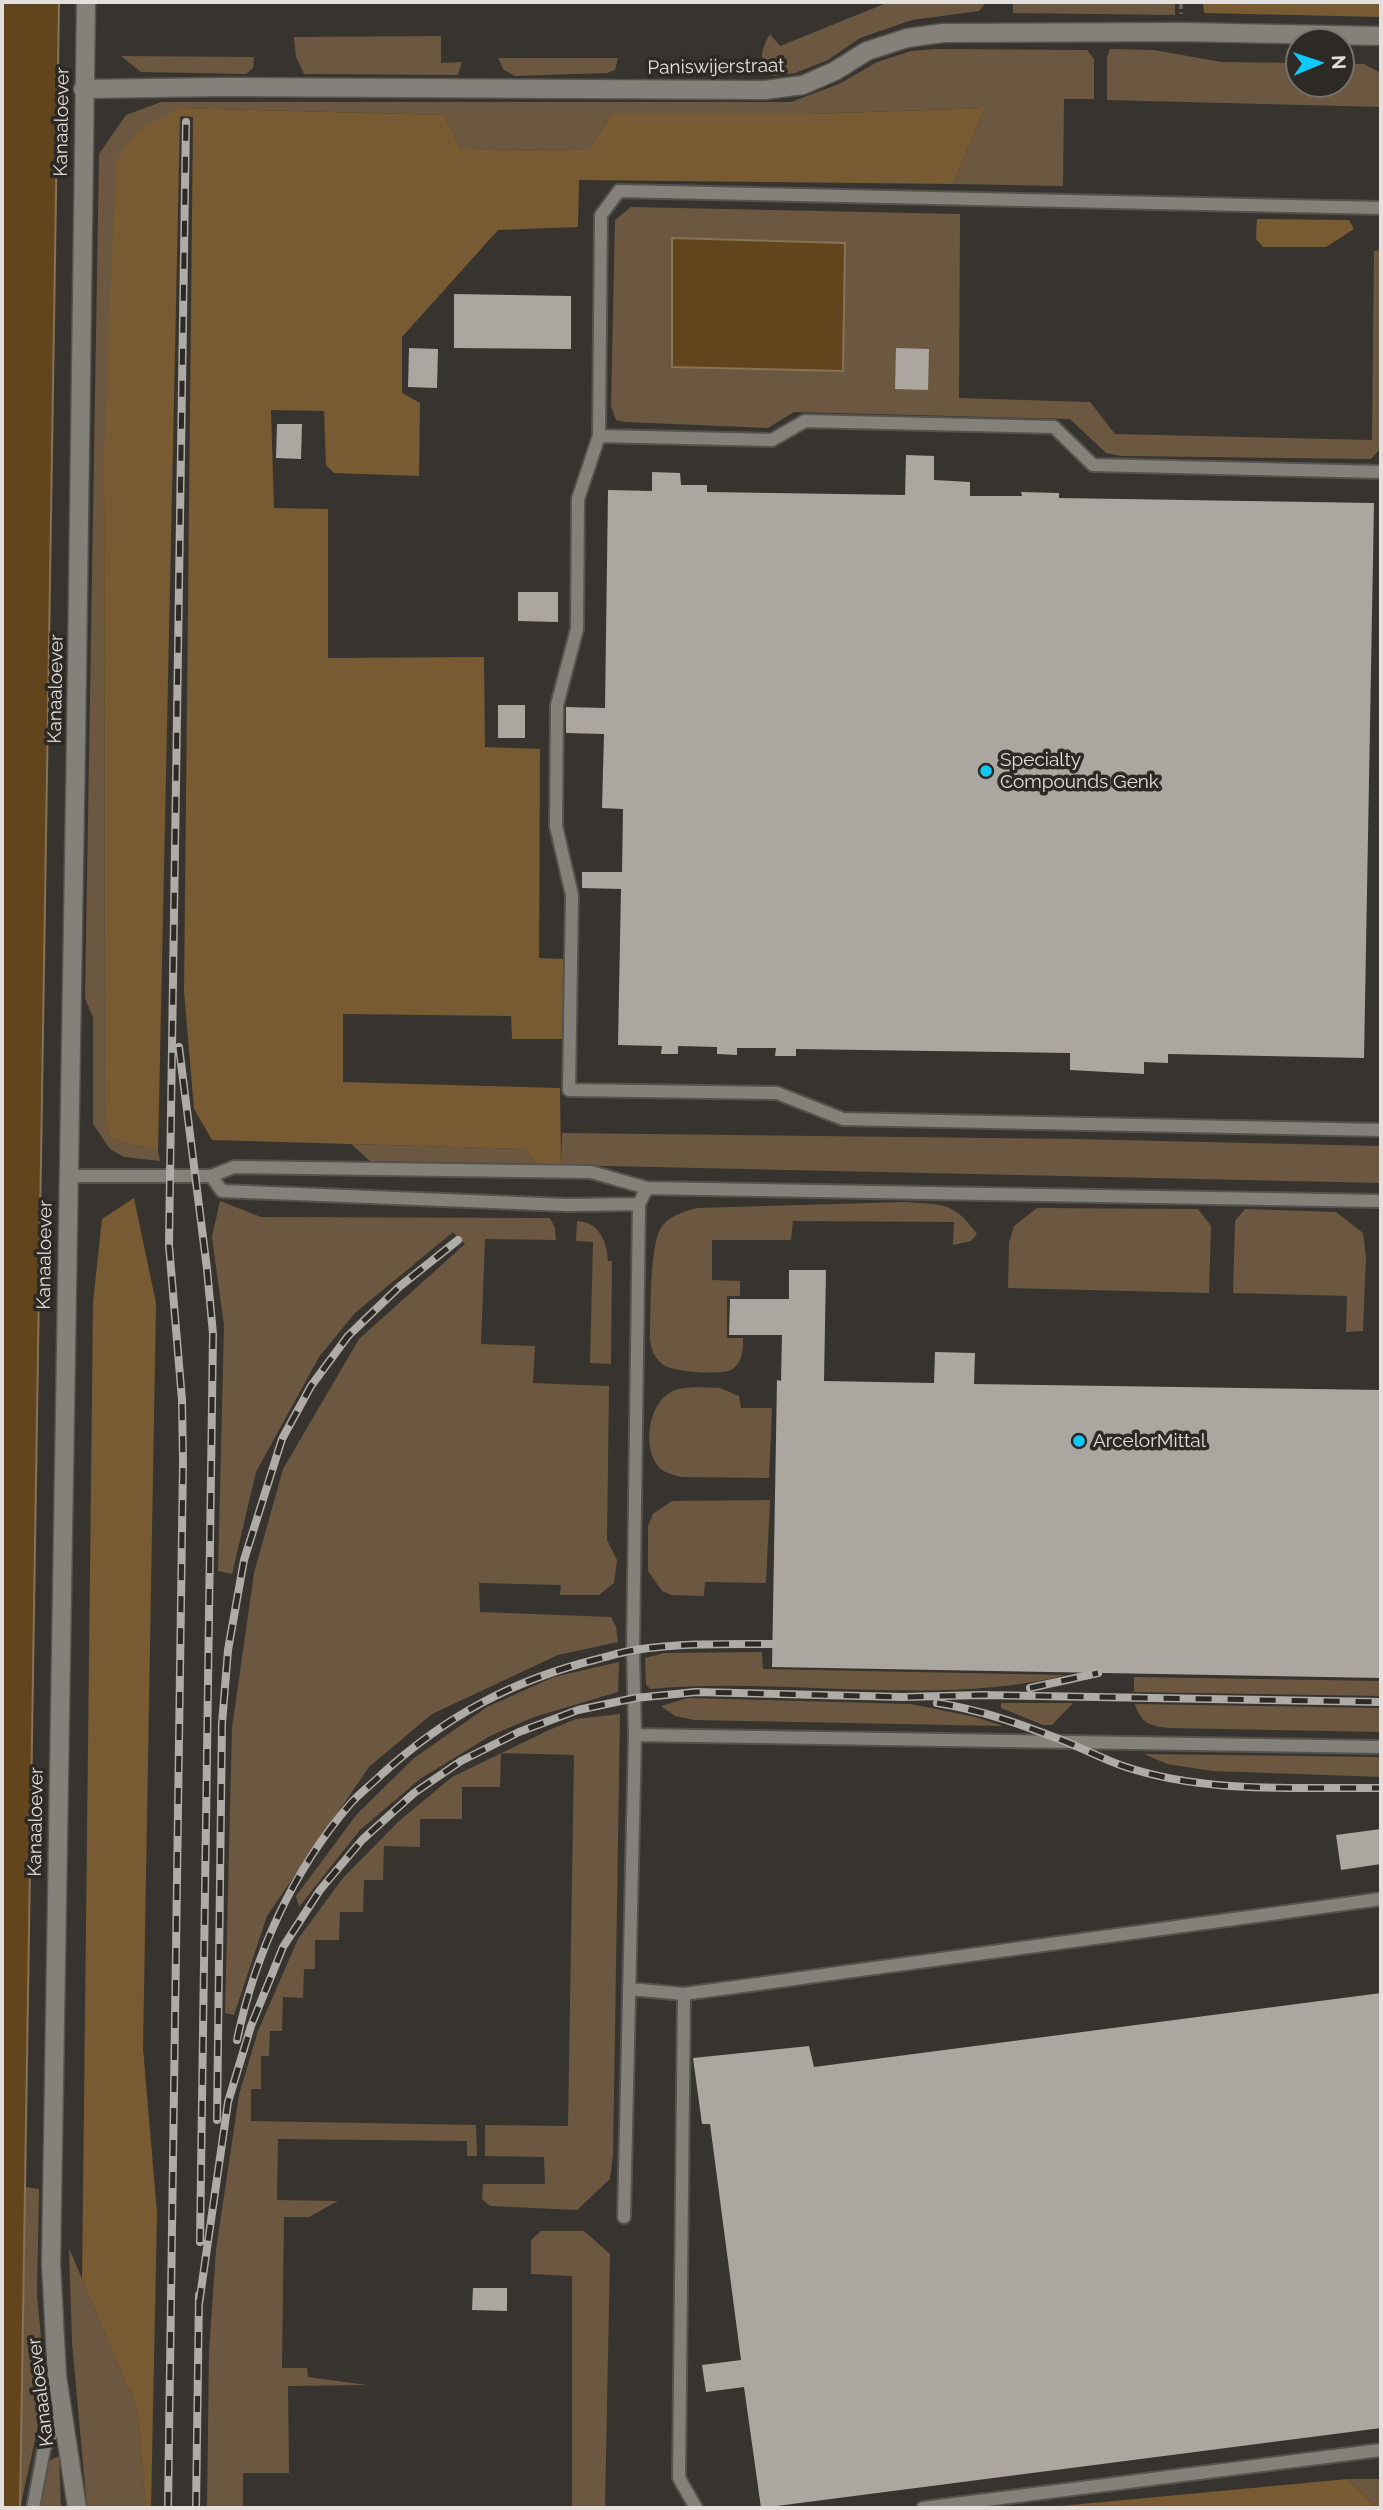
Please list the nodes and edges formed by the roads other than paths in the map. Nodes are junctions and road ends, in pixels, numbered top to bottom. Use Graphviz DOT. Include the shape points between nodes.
graph roads {
  1 [pos="86,2"];
  2 [pos="1381,37"];
  3 [pos="83,89"];
  4 [pos="1381,208"];
  5 [pos="599,436"];
  6 [pos="1381,472"];
  7 [pos="1381,1130"];
  8 [pos="68,1176"];
  9 [pos="211,1176"];
  10 [pos="646,1188"];
  11 [pos="1381,1201"];
  12 [pos="639,1204"];
  13 [pos="635,1735"];
  14 [pos="1381,1747"];
  15 [pos="1381,1899"];
  16 [pos="629,1989"];
  17 [pos="684,1994"];
  18 [pos="624,2217"];
  19 [pos="63,2410"];
  20 [pos="1381,2450"];
  21 [pos="33,2508"];
  22 [pos="77,2508"];
  23 [pos="696,2508"];
  24 [pos="923,2508"];
  1 -- 3 [label="street, Kanaaloever"];
  2 -- 3 [label="street, Paniswijerstraat" via="943,33 867,51 803,85 765,90"];
  3 -- 8 [label="street, Kanaaloever"];
  4 -- 5 [label="lane" via="619,191 601,215"];
  5 -- 6 [label="lane" via="772,440 805,421 1054,427 1093,465"];
  5 -- 7 [label="lane" via="578,499 577,629 557,705 556,826 572,895 569,1090 777,1093 843,1119"];
  8 -- 9 [label="lane"];
  8 -- 19 [label="street, Kanaaloever" via="51,2264"];
  9 -- 10 [label="lane" via="233,1167 591,1172"];
  9 -- 12 [label="lane" via="222,1191"];
  10 -- 11 [label="lane"];
  10 -- 12 [label="lane"];
  12 -- 13 [label="lane"];
  13 -- 14 [label="lane"];
  13 -- 16 [label="lane"];
  15 -- 17 [label="lane"];
  16 -- 17 [label="lane"];
  16 -- 18 [label="lane"];
  17 -- 23 [label="lane" via="679,2478"];
  19 -- 21 [label="lane" via="44,2449"];
  19 -- 22 [label="street, Kanaaloever"];
  20 -- 24 [label="lane"];
}
